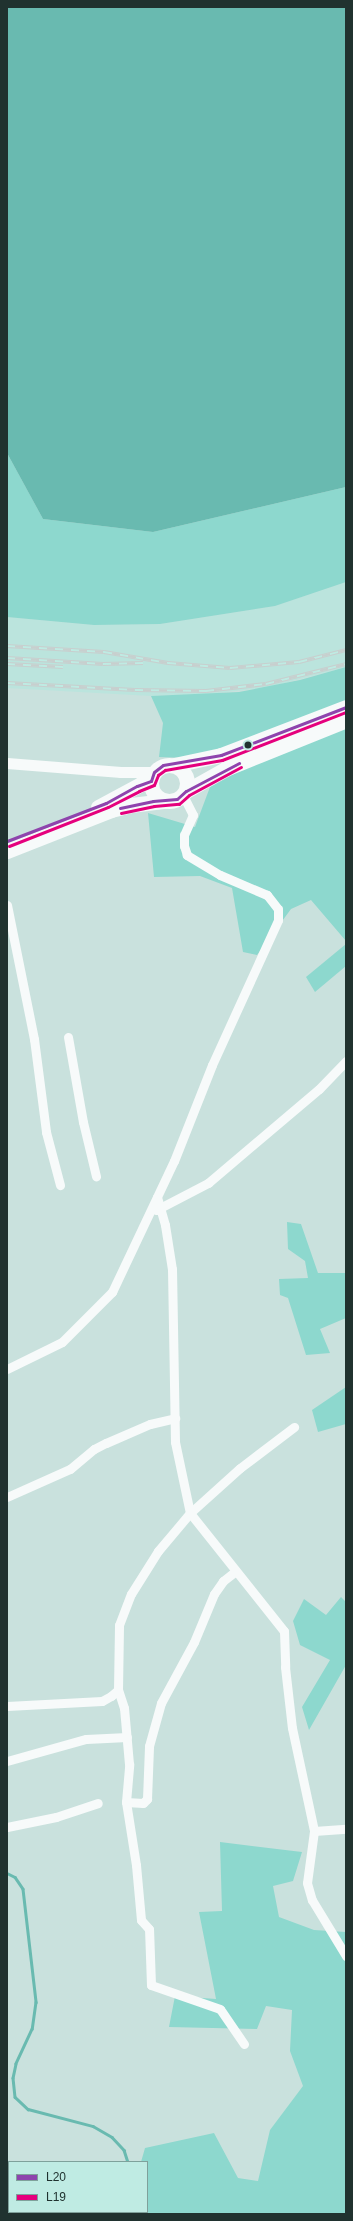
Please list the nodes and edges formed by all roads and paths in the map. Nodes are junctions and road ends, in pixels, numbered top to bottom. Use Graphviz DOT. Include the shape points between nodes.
graph roads {
  1 [pos="346,707"];
  2 [pos="346,720"];
  3 [pos="7,763"];
  4 [pos="174,765"];
  5 [pos="152,777"];
  6 [pos="184,793"];
  7 [pos="165,800"];
  8 [pos="7,841"];
  9 [pos="7,851"];
  10 [pos="7,905"];
  11 [pos="68,1037"];
  12 [pos="346,1061"];
  13 [pos="96,1176"];
  14 [pos="60,1185"];
  15 [pos="157,1197"];
  16 [pos="161,1209"];
  17 [pos="151,1211"];
  18 [pos="7,1369"];
  19 [pos="175,1418"];
  20 [pos="294,1427"];
  21 [pos="7,1496"];
  22 [pos="190,1513"];
  23 [pos="236,1571"];
  24 [pos="118,1690"];
  25 [pos="7,1706"];
  26 [pos="127,1736"];
  27 [pos="7,1761"];
  28 [pos="126,1802"];
  29 [pos="98,1803"];
  30 [pos="7,1827"];
  31 [pos="346,1829"];
  32 [pos="314,1831"];
  33 [pos="346,1956"];
  34 [pos="244,2044"];
  1 -- 4 [label="highway" via="221,755"];
  2 -- 6 [label="highway" via="225,769"];
  3 -- 5 [label="street"];
  4 -- 5 [label="highway" via="163,765"];
  4 -- 6 [label="highway" via="185,773 188,782"];
  5 -- 7 [label="highway" via="156,796"];
  5 -- 8 [label="highway" via="106,803"];
  6 -- 7 [label="highway" via="176,800"];
  6 -- 15 [label="street" via="193,815 184,840 187,855 220,875 267,894 275,903 279,914"];
  7 -- 9 [label="highway" via="111,810"];
  10 -- 14 [label="street" via="34,1039 46,1132"];
  11 -- 13 [label="street" via="83,1122"];
  12 -- 16 [label="street" via="320,1089 227,1168 208,1183"];
  15 -- 16 [label="street"];
  15 -- 17 [label="street"];
  16 -- 17 [label="street"];
  16 -- 19 [label="street" via="172,1269"];
  17 -- 18 [label="street" via="112,1292 62,1342"];
  19 -- 21 [label="street" via="150,1424 106,1443 94,1449 70,1469"];
  19 -- 22 [label="street" via="176,1442"];
  20 -- 22 [label="street" via="240,1468"];
  22 -- 23 [label="street"];
  22 -- 24 [label="street" via="158,1550 131,1594 119,1625"];
  23 -- 28 [label="street" via="223,1581 214,1594 194,1642 161,1703 149,1746 147,1799 143,1802"];
  23 -- 32 [label="street" via="284,1631 292,1728"];
  24 -- 25 [label="street" via="102,1700"];
  24 -- 26 [label="street" via="124,1708"];
  26 -- 27 [label="street" via="86,1739"];
  26 -- 28 [label="street" via="129,1764"];
  28 -- 34 [label="street" via="141,1920 149,1929 152,1985 220,2009"];
  29 -- 30 [label="street" via="56,1817"];
  31 -- 32 [label="street"];
  32 -- 33 [label="street" via="307,1883 312,1900"];
}
